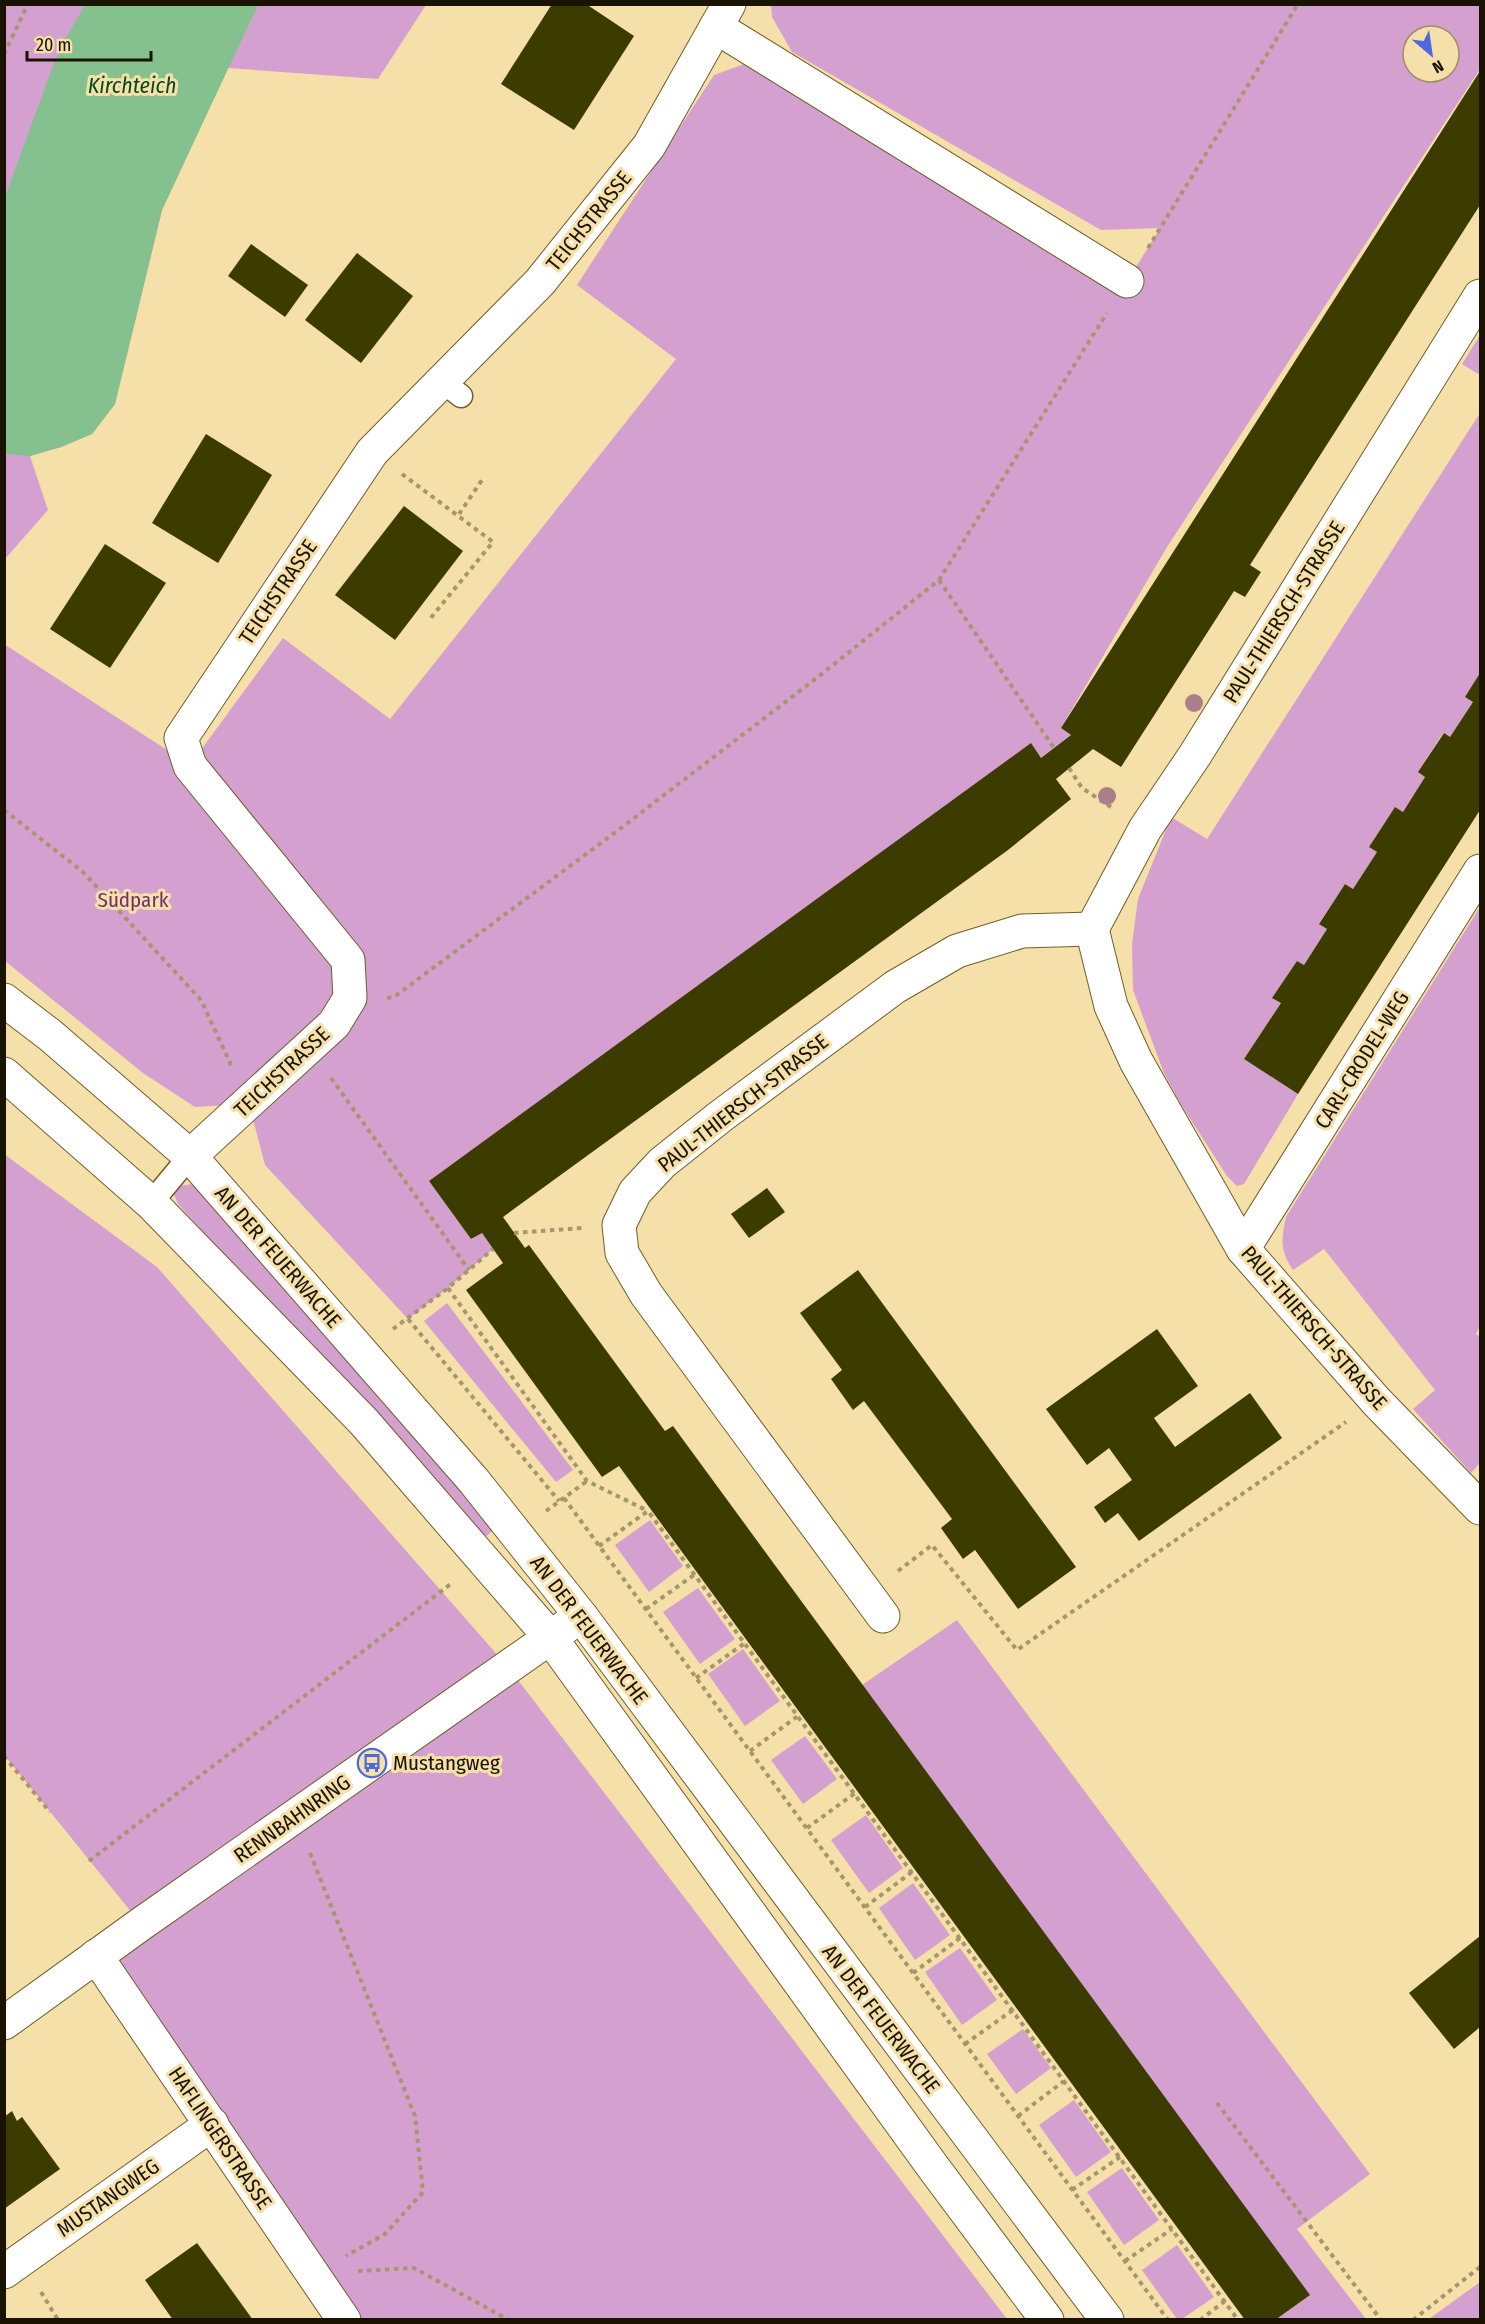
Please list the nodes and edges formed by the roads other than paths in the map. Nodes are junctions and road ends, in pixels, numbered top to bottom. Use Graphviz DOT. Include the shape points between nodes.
graph roads {
  1 [pos="723,16"];
  2 [pos="1127,281"];
  3 [pos="1480,296"];
  4 [pos="1480,871"];
  5 [pos="1092,929"];
  6 [pos="4,1000"];
  7 [pos="4,1074"];
  8 [pos="190,1156"];
  9 [pos="151,1203"];
  10 [pos="1243,1249"];
  11 [pos="1480,1508"];
  12 [pos="875,1606"];
  13 [pos="581,1616"];
  14 [pos="550,1637"];
  15 [pos="96,1956"];
  16 [pos="4,2023"];
  17 [pos="212,2124"];
  18 [pos="4,2272"];
  19 [pos="344,2319"];
  20 [pos="1047,2319"];
  21 [pos="1107,2319"];
  1 -- 2 [label="street, TEICHSTRASSE"];
  1 -- 8 [label="street, TEICHSTRASSE" via="648,146 540,282 452,388 372,452 181,738 190,766 348,960 350,998 334,1024"];
  3 -- 5 [label="street, PAUL-THIERSCH-STRASSE" via="1145,828"];
  4 -- 10 [label="street, CARL-CRODEL-WEG"];
  5 -- 10 [label="street, PAUL-THIERSCH-STRASSE" via="1111,1006 1136,1061"];
  5 -- 12 [label="street, PAUL-THIERSCH-STRASSE" via="1022,931 957,951 895,987 662,1163 635,1192 619,1225 622,1253 646,1294"];
  6 -- 8 [label="street, AN DER FEUERWACHE"];
  7 -- 9 [label="street, AN DER FEUERWACHE"];
  8 -- 9 [label="lane"];
  8 -- 13 [label="street, AN DER FEUERWACHE" via="474,1481"];
  9 -- 14 [label="street, AN DER FEUERWACHE" via="364,1422"];
  10 -- 11 [label="street, PAUL-THIERSCH-STRASSE" via="1376,1401"];
  13 -- 14 [label="street, RENNBAHNRING"];
  13 -- 21 [label="street, AN DER FEUERWACHE"];
  14 -- 15 [label="street, RENNBAHNRING"];
  14 -- 20 [label="street, AN DER FEUERWACHE"];
  15 -- 16 [label="street, RENNBAHNRING"];
  15 -- 17 [label="street, HAFLINGERSTRASSE"];
  17 -- 18 [label="street, MUSTANGWEG"];
  17 -- 19 [label="street, HAFLINGERSTRASSE"];
}
